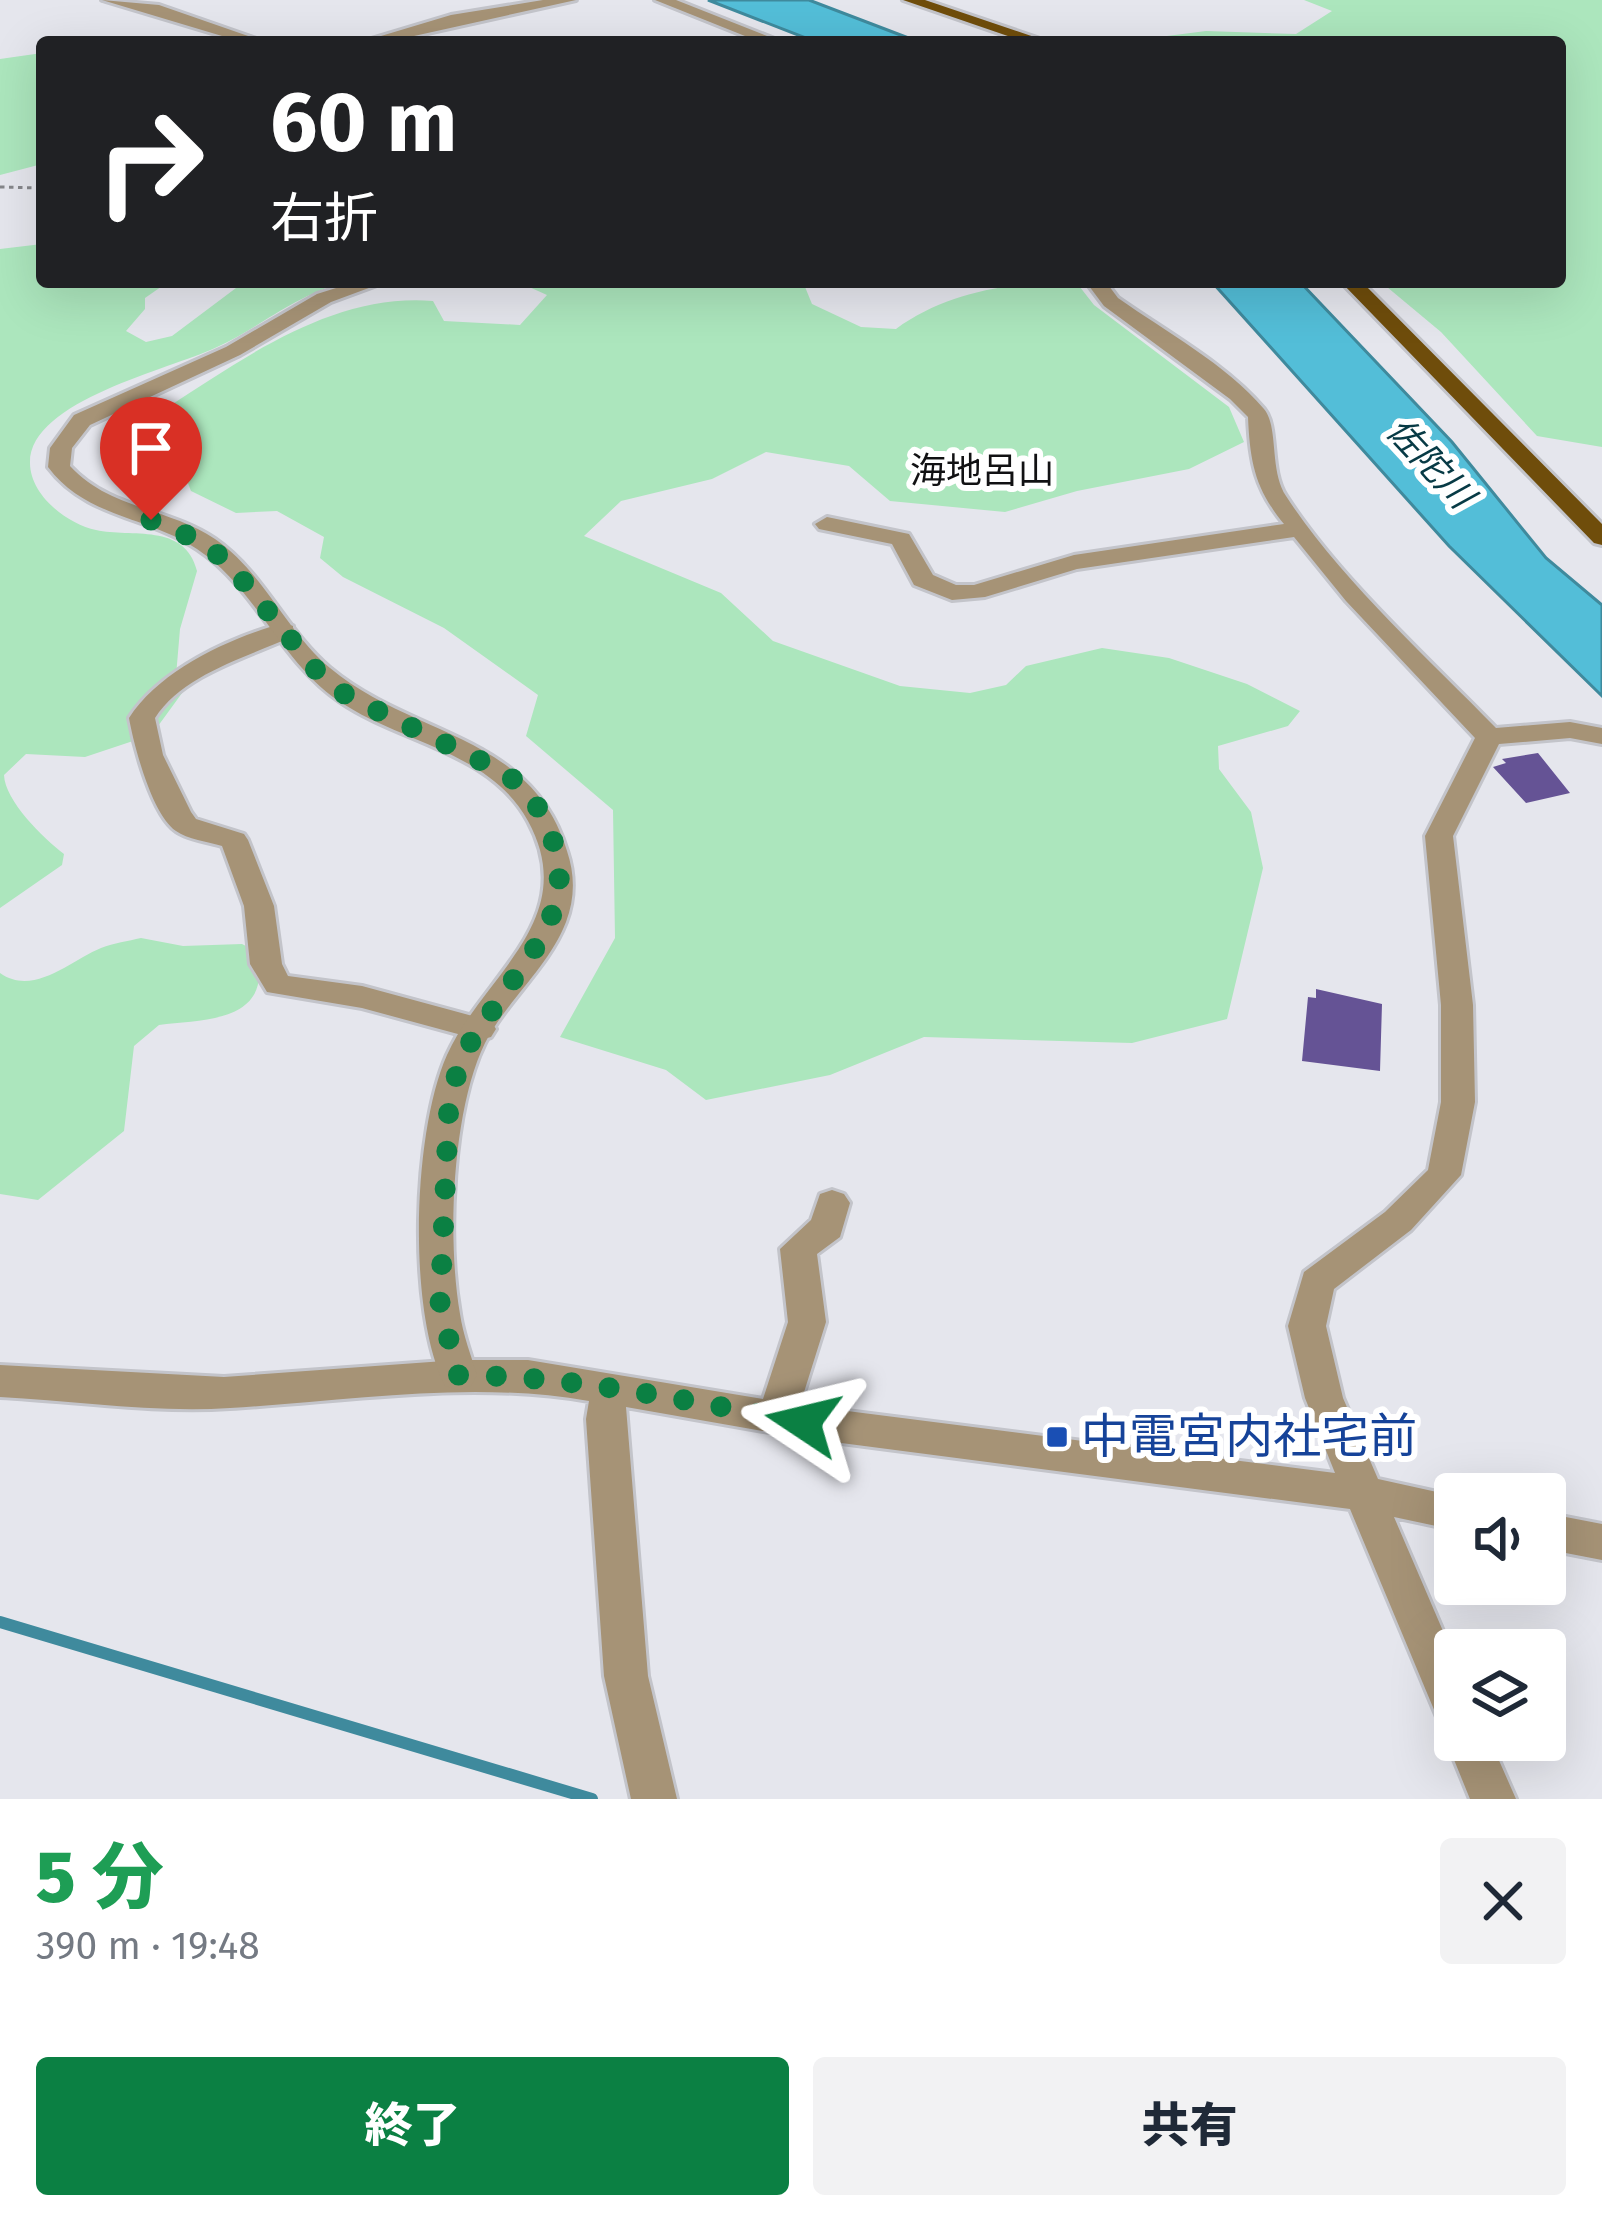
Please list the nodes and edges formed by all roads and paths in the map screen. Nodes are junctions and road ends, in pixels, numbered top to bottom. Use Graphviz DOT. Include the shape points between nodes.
graph roads {
  1 [pos="109,0"];
  2 [pos="569,0"];
  3 [pos="662,0"];
  4 [pos="910,0"];
  5 [pos="239,36"];
  6 [pos="391,36"];
  7 [pos="759,36"];
  8 [pos="1022,36"];
  9 [pos="0,187"];
  10 [pos="36,188"];
  11 [pos="355,288"];
  12 [pos="1100,288"];
  13 [pos="1358,288"];
  14 [pos="827,524"];
  15 [pos="1300,530"];
  16 [pos="1602,538"];
  17 [pos="284,631"];
  18 [pos="1602,736"];
  19 [pos="1489,737"];
  20 [pos="480,1029"];
  21 [pos="832,1203"];
  22 [pos="458,1375"];
  23 [pos="0,1381"];
  24 [pos="610,1386"];
  25 [pos="777,1417"];
  26 [pos="1362,1493"];
  27 [pos="1434,1508"];
  28 [pos="1566,1536"];
  29 [pos="1602,1542"];
  30 [pos="1434,1661"];
  31 [pos="1477,1761"];
  32 [pos="654,1799"];
  33 [pos="1493,1799"];
  1 -- 5 [label="street"];
  2 -- 6 [label="street"];
  3 -- 7 [label="street"];
  4 -- 8 [label="main road"];
  9 -- 10 [label="path"];
  11 -- 17 [label="street" via="82,420 62,448 59,467 71,483 203,542"];
  12 -- 15 [label="street" via="1259,416 1261,464"];
  13 -- 16 [label="main road"];
  14 -- 15 [label="street" via="901,539 923,580 952,593 1074,562"];
  15 -- 19 [label="street"];
  17 -- 20 [label="street" via="347,696 508,774 537,806 560,884 548,929"];
  17 -- 20 [label="street" via="189,674 146,708 149,754 178,815 234,840 278,985 362,997"];
  18 -- 19 [label="street" via="1570,730"];
  19 -- 26 [label="street" via="1439,836 1457,1005 1458,1102 1444,1175 1317,1282 1309,1301 1324,1398"];
  20 -- 22 [label="street" via="462,1055 449,1103 443,1196 440,1304"];
  21 -- 25 [label="street" via="827,1227 798,1249 807,1322"];
  22 -- 23 [label="street" via="224,1393"];
  22 -- 24 [label="street"];
  24 -- 25 [label="street"];
  24 -- 32 [label="street" via="605,1419 626,1676"];
  25 -- 26 [label="street"];
  26 -- 27 [label="street"];
  26 -- 30 [label="street"];
  28 -- 29 [label="street"];
  31 -- 33 [label="street"];
}
